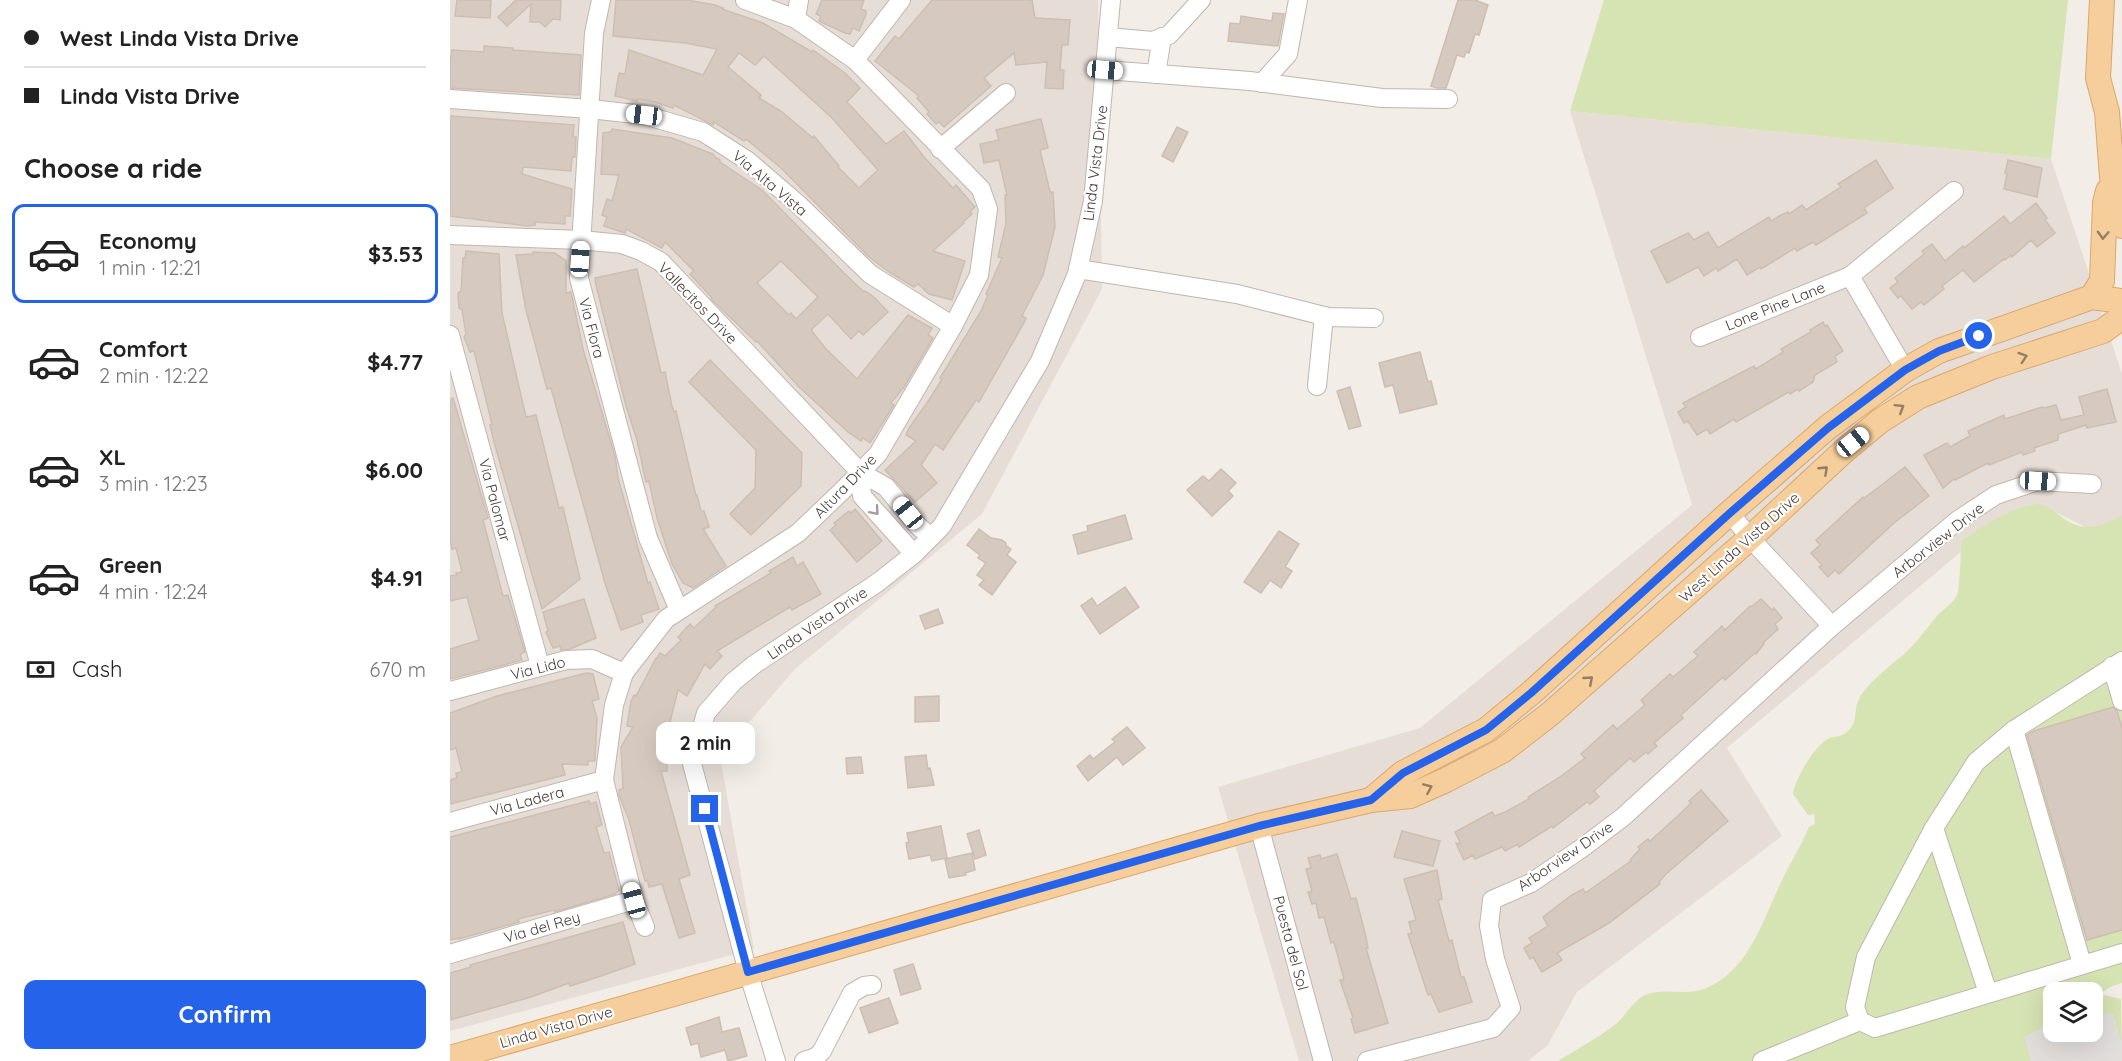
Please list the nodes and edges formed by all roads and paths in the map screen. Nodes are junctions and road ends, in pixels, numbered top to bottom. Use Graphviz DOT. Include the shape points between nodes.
graph roads {
  1 [pos="601,0"];
  2 [pos="745,0"];
  3 [pos="799,0"];
  4 [pos="901,0"];
  5 [pos="1112,0"];
  6 [pos="1201,0"];
  7 [pos="1298,0"];
  8 [pos="2102,0"];
  9 [pos="796,19"];
  10 [pos="1108,36"];
  11 [pos="1162,37"];
  12 [pos="855,60"];
  13 [pos="1105,70"];
  14 [pos="1156,74"];
  15 [pos="1262,83"];
  16 [pos="1006,93"];
  17 [pos="450,99"];
  18 [pos="1448,99"];
  19 [pos="590,109"];
  20 [pos="940,149"];
  21 [pos="2112,177"];
  22 [pos="1954,191"];
  23 [pos="2122,226"];
  24 [pos="450,235"];
  25 [pos="581,240"];
  26 [pos="1078,269"];
  27 [pos="1850,276"];
  28 [pos="2092,297"];
  29 [pos="2122,301"];
  30 [pos="1324,316"];
  31 [pos="2122,317"];
  32 [pos="1374,318"];
  33 [pos="954,326"];
  34 [pos="450,335"];
  35 [pos="1700,337"];
  36 [pos="1905,370"];
  37 [pos="1317,386"];
  38 [pos="860,472"];
  39 [pos="2092,484"];
  40 [pos="1730,513"];
  41 [pos="931,537"];
  42 [pos="1750,538"];
  43 [pos="914,554"];
  44 [pos="679,610"];
  45 [pos="1832,626"];
  46 [pos="2117,663"];
  47 [pos="540,666"];
  48 [pos="624,674"];
  49 [pos="450,691"];
  50 [pos="2122,701"];
  51 [pos="2014,730"];
  52 [pos="604,780"];
  53 [pos="1371,800"];
  54 [pos="450,822"];
  55 [pos="1259,826"];
  56 [pos="1934,828"];
  57 [pos="634,900"];
  58 [pos="645,927"];
  59 [pos="2122,952"];
  60 [pos="450,954"];
  61 [pos="2082,964"];
  62 [pos="748,972"];
  63 [pos="872,986"];
  64 [pos="1988,993"];
  65 [pos="1860,1021"];
  66 [pos="829,1056"];
  67 [pos="450,1058"];
  68 [pos="776,1061"];
  69 [pos="804,1061"];
  70 [pos="1323,1061"];
  71 [pos="1367,1061"];
  72 [pos="1762,1061"];
  1 -- 19 [label="street, Via Flora" via="594,33"];
  2 -- 9 [label="street, Altura Drive"];
  3 -- 9 [label="street"];
  4 -- 12 [label="street"];
  5 -- 10 [label="street, Linda Vista Drive"];
  6 -- 11 [label="street" via="1169,35"];
  7 -- 15 [label="street" via="1288,54"];
  8 -- 21 [label="main road" via="2098,78 2107,112"];
  9 -- 12 [label="street, Altura Drive"];
  10 -- 11 [label="street" via="1153,41"];
  10 -- 13 [label="street, Linda Vista Drive"];
  11 -- 14 [label="street"];
  12 -- 20 [label="street, Altura Drive"];
  13 -- 14 [label="street"];
  13 -- 26 [label="street, Linda Vista Drive" via="1093,201"];
  14 -- 15 [label="street"];
  15 -- 18 [label="street" via="1382,98"];
  16 -- 20 [label="street"];
  17 -- 19 [label="street, Via Alta Vista"];
  19 -- 25 [label="street, Via Flora"];
  19 -- 33 [label="street, Via Alta Vista" via="644,115 703,132 757,168 870,274"];
  20 -- 33 [label="street, Altura Drive" via="981,189 988,209 979,274"];
  21 -- 23 [label="main road"];
  21 -- 28 [label="main road, one-way" via="2104,203 2102,281"];
  22 -- 27 [label="street, Lone Pine Lane"];
  24 -- 25 [label="street, Vallecitos Drive"];
  25 -- 38 [label="street, Vallecitos Drive" via="622,244 661,262"];
  25 -- 44 [label="street, Via Flora" via="579,278 648,538"];
  26 -- 30 [label="street" via="1237,294"];
  26 -- 41 [label="street, Linda Vista Drive" via="1040,361 942,526"];
  27 -- 35 [label="street, Lone Pine Lane"];
  27 -- 36 [label="street"];
  28 -- 29 [label="main road, West Linda Vista Drive"];
  28 -- 36 [label="main road, West Linda Vista Drive" via="1939,351"];
  30 -- 32 [label="street"];
  30 -- 37 [label="street"];
  42 -- 31 [label="main road, West Linda Vista Drive, one-way" via="1853,442 1918,397 1992,367 2103,331"];
  33 -- 38 [label="street, Altura Drive" via="878,454"];
  34 -- 47 [label="street, Via Palomar"];
  36 -- 40 [label="main road, West Linda Vista Drive" via="1828,428"];
  38 -- 41 [label="street, Vallecitos Drive" via="886,487"];
  38 -- 43 [label="street, one-way" via="862,496"];
  38 -- 44 [label="street, Altura Drive" via="798,533"];
  39 -- 45 [label="street, Arborview Drive" via="2038,481 1996,495 1958,520"];
  40 -- 42 [label="street"];
  40 -- 53 [label="main road, West Linda Vista Drive" via="1486,730 1403,773"];
  41 -- 43 [label="street, Linda Vista Drive"];
  42 -- 45 [label="street"];
  53 -- 42 [label="main road, West Linda Vista Drive, one-way" via="1410,796 1502,751 1550,714"];
  43 -- 62 [label="street, Linda Vista Drive" via="755,664 706,713 692,764"];
  44 -- 48 [label="street, Altura Drive" via="666,619"];
  45 -- 71 [label="street, Arborview Drive" via="1623,817 1531,883 1492,900 1489,926 1510,1008 1493,1028"];
  46 -- 50 [label="street"];
  46 -- 51 [label="street"];
  47 -- 48 [label="street, Via Lido" via="592,659"];
  47 -- 49 [label="street, Via Lido"];
  48 -- 52 [label="street, Altura Drive" via="614,705"];
  51 -- 56 [label="street" via="1976,762"];
  51 -- 61 [label="street"];
  52 -- 54 [label="street, Via Ladera"];
  52 -- 57 [label="street, Altura Drive"];
  53 -- 55 [label="main road, West Linda Vista Drive"];
  55 -- 62 [label="main road, West Linda Vista Drive"];
  55 -- 70 [label="street, Puesta del Sol"];
  56 -- 64 [label="street"];
  56 -- 65 [label="street" via="1866,957 1856,1007"];
  57 -- 58 [label="street, Altura Drive"];
  57 -- 60 [label="street, Via del Rey"];
  59 -- 61 [label="street"];
  61 -- 64 [label="street"];
  62 -- 67 [label="main road, Linda Vista Drive"];
  62 -- 68 [label="street"];
  63 -- 66 [label="street" via="852,993"];
  64 -- 65 [label="street" via="1875,1028"];
  65 -- 72 [label="street"];
  66 -- 69 [label="street"];
}
